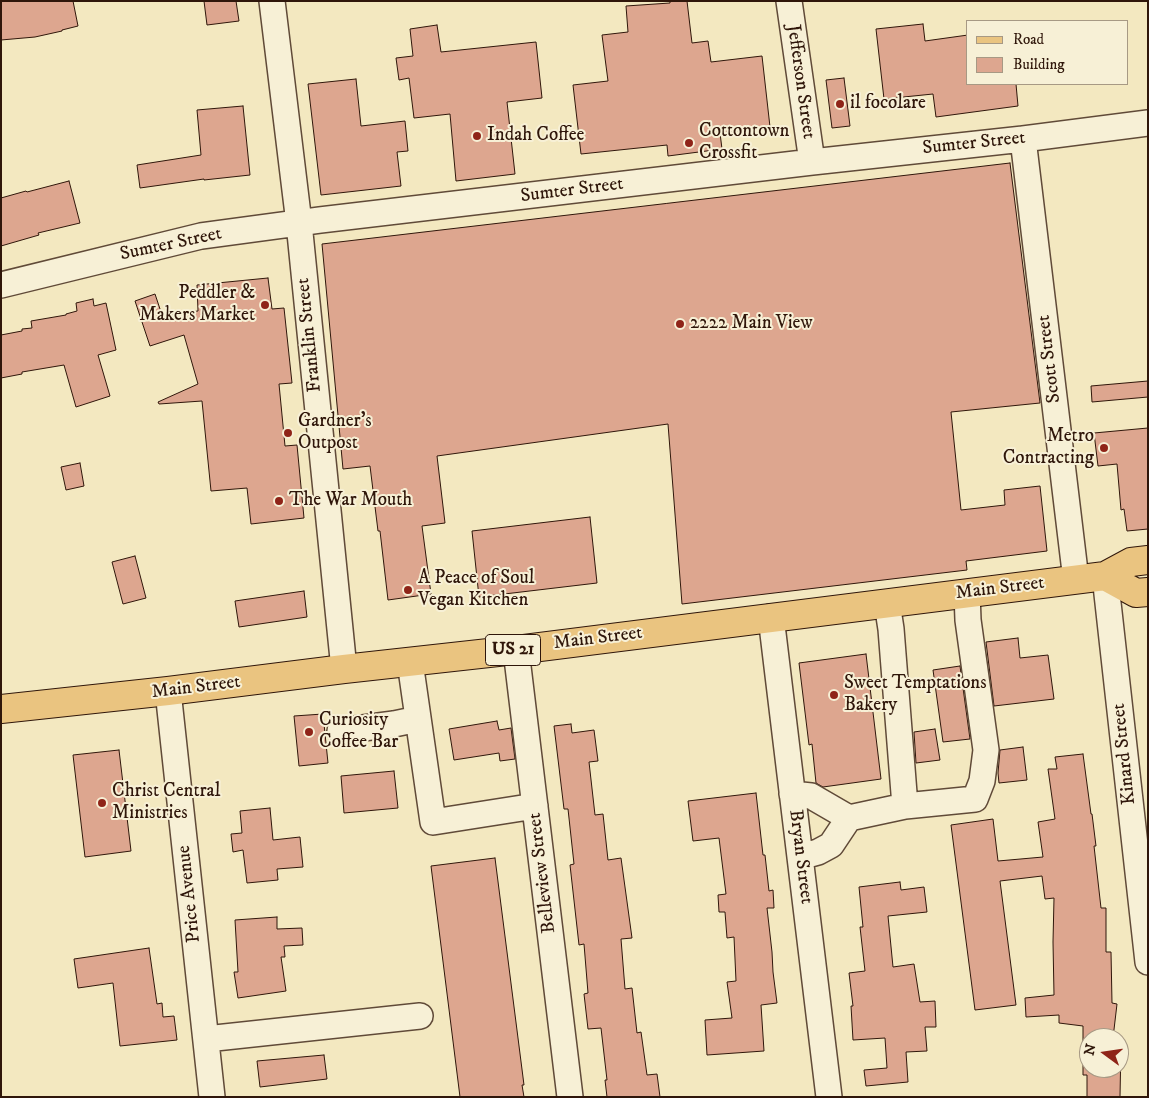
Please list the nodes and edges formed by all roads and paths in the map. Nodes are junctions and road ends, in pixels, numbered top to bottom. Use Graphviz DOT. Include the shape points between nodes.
graph roads {
  1 [pos="272,1"];
  2 [pos="789,1"];
  3 [pos="1148,123"];
  4 [pos="1023,139"];
  5 [pos="812,162"];
  6 [pos="299,223"];
  7 [pos="1,286"];
  8 [pos="1148,560"];
  9 [pos="1105,576"];
  10 [pos="1076,580"];
  11 [pos="1148,592"];
  12 [pos="967,593"];
  13 [pos="887,603"];
  14 [pos="771,617"];
  15 [pos="516,650"];
  16 [pos="410,662"];
  17 [pos="344,669"];
  18 [pos="168,692"];
  19 [pos="1,709"];
  20 [pos="418,720"];
  21 [pos="340,731"];
  22 [pos="792,794"];
  23 [pos="535,806"];
  24 [pos="905,806"];
  25 [pos="849,818"];
  26 [pos="800,857"];
  27 [pos="1148,962"];
  28 [pos="420,1016"];
  29 [pos="206,1039"];
  30 [pos="212,1097"];
  31 [pos="570,1097"];
  32 [pos="829,1097"];
  1 -- 6 [label="street, Franklin Street"];
  2 -- 5 [label="street, Jefferson Street"];
  3 -- 4 [label="street, Sumter Street"];
  4 -- 5 [label="street, Sumter Street"];
  4 -- 10 [label="street, Scott Street"];
  5 -- 6 [label="street, Sumter Street"];
  6 -- 7 [label="street, Sumter Street" via="201,236"];
  6 -- 17 [label="street, Franklin Street"];
  8 -- 9 [label="main road, Main Street / US 21" via="1131,562"];
  9 -- 10 [label="main road, Main Street / US 21"];
  9 -- 11 [label="main road" via="1136,593"];
  9 -- 27 [label="street, Kinard Street"];
  10 -- 12 [label="main road, Main Street / US 21"];
  12 -- 13 [label="main road, Main Street / US 21"];
  12 -- 24 [label="street" via="986,750 982,781 975,799"];
  13 -- 14 [label="main road, Main Street / US 21"];
  13 -- 24 [label="street"];
  14 -- 15 [label="main road, Main Street / US 21"];
  14 -- 22 [label="street, Bryan Street"];
  15 -- 16 [label="main road, Main Street / US 21"];
  15 -- 23 [label="street, Belleview Street"];
  16 -- 17 [label="main road, Main Street / US 21"];
  16 -- 20 [label="street"];
  17 -- 18 [label="main road, Main Street / US 21"];
  18 -- 19 [label="main road, Main Street / US 21"];
  18 -- 29 [label="street, Price Avenue"];
  20 -- 21 [label="street"];
  20 -- 23 [label="street" via="433,822"];
  22 -- 25 [label="street" via="811,796"];
  22 -- 26 [label="street, Bryan Street"];
  23 -- 31 [label="street, Belleview Street"];
  24 -- 25 [label="street"];
  25 -- 26 [label="street" via="832,845"];
  26 -- 32 [label="street, Bryan Street"];
  28 -- 29 [label="street"];
  29 -- 30 [label="street, Price Avenue"];
}
